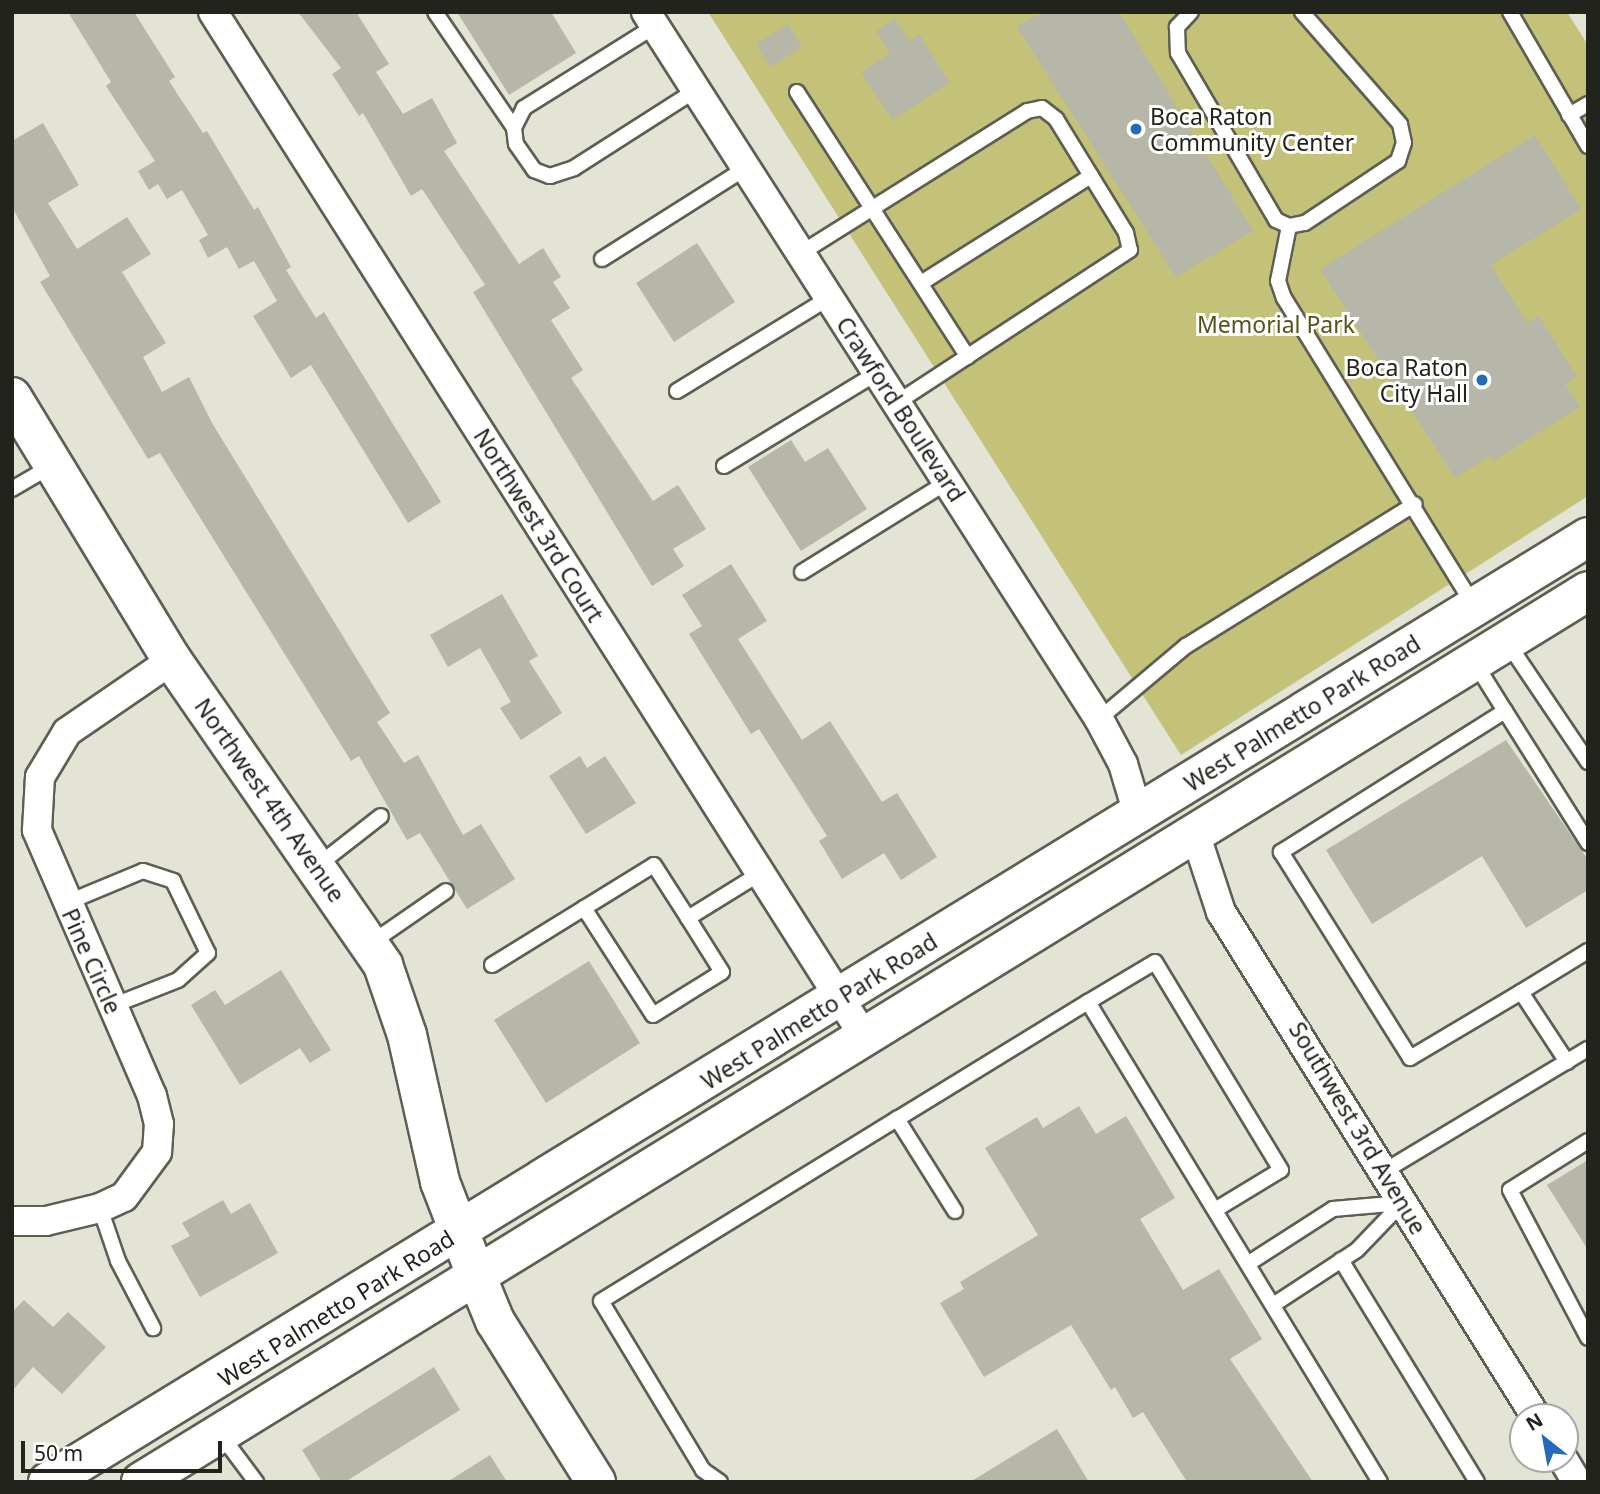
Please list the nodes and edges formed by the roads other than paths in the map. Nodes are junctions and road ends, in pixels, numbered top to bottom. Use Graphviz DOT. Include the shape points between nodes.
graph roads {
  1 [pos="213,12"];
  2 [pos="435,12"];
  3 [pos="1191,12"];
  4 [pos="1302,12"];
  5 [pos="1510,12"];
  6 [pos="650,19"];
  7 [pos="696,90"];
  8 [pos="797,92"];
  9 [pos="1588,104"];
  10 [pos="1569,115"];
  11 [pos="514,128"];
  12 [pos="1588,146"];
  13 [pos="746,167"];
  14 [pos="1091,176"];
  15 [pos="872,205"];
  16 [pos="1289,226"];
  17 [pos="801,253"];
  18 [pos="602,259"];
  19 [pos="921,283"];
  20 [pos="829,298"];
  21 [pos="968,357"];
  22 [pos="877,373"];
  23 [pos="677,391"];
  24 [pos="12,397"];
  25 [pos="896,402"];
  26 [pos="53,464"];
  27 [pos="724,466"];
  28 [pos="947,481"];
  29 [pos="12,489"];
  30 [pos="1415,504"];
  31 [pos="1588,537"];
  32 [pos="802,572"];
  33 [pos="1588,591"];
  34 [pos="1474,607"];
  35 [pos="1507,641"];
  36 [pos="172,660"];
  37 [pos="1474,661"];
  38 [pos="1505,711"];
  39 [pos="1099,719"];
  40 [pos="1238,752"];
  41 [pos="1588,762"];
  42 [pos="1138,814"];
  43 [pos="381,817"];
  44 [pos="1195,833"];
  45 [pos="1588,843"];
  46 [pos="316,867"];
  47 [pos="761,873"];
  48 [pos="446,891"];
  49 [pos="66,903"];
  50 [pos="1076,906"];
  51 [pos="584,908"];
  52 [pos="688,918"];
  53 [pos="371,943"];
  54 [pos="1588,951"];
  55 [pos="492,965"];
  56 [pos="1521,992"];
  57 [pos="840,998"];
  58 [pos="1088,1002"];
  59 [pos="112,1006"];
  60 [pos="865,1038"];
  61 [pos="1588,1049"];
  62 [pos="1567,1062"];
  63 [pos="897,1119"];
  64 [pos="1588,1141"];
  65 [pos="1383,1172"];
  66 [pos="1402,1203"];
  67 [pos="100,1208"];
  68 [pos="1215,1210"];
  69 [pos="955,1211"];
  70 [pos="12,1222"];
  71 [pos="458,1232"];
  72 [pos="1341,1260"];
  73 [pos="1249,1263"];
  74 [pos="476,1275"];
  75 [pos="1273,1305"];
  76 [pos="153,1328"];
  77 [pos="1588,1338"];
  78 [pos="1527,1403"];
  79 [pos="221,1435"];
  80 [pos="48,1482"];
  81 [pos="141,1482"];
  82 [pos="256,1482"];
  83 [pos="596,1482"];
  84 [pos="720,1482"];
  85 [pos="1380,1482"];
  86 [pos="1477,1482"];
  1 -- 47 [label="street, Northwest 3rd Court"];
  2 -- 11 [label="lane"];
  3 -- 16 [label="lane" via="1177,27 1178,53 1276,220"];
  4 -- 16 [label="lane" via="1400,124 1404,144 1398,161 1306,223"];
  5 -- 10 [label="lane"];
  6 -- 7 [label="street, Crawford Boulevard"];
  6 -- 11 [label="lane" via="524,108"];
  7 -- 11 [label="lane" via="575,168 550,176 534,170 516,144"];
  7 -- 13 [label="street, Crawford Boulevard"];
  8 -- 15 [label="lane"];
  9 -- 10 [label="lane"];
  10 -- 12 [label="lane"];
  13 -- 17 [label="street, Crawford Boulevard"];
  13 -- 18 [label="lane"];
  14 -- 15 [label="lane" via="1056,119 1042,108 1027,111"];
  14 -- 19 [label="lane"];
  14 -- 21 [label="lane" via="1126,233 1130,250"];
  15 -- 17 [label="lane"];
  15 -- 19 [label="lane"];
  16 -- 30 [label="lane" via="1278,281 1284,298"];
  17 -- 20 [label="street, Crawford Boulevard"];
  19 -- 21 [label="lane"];
  20 -- 22 [label="street, Crawford Boulevard"];
  20 -- 23 [label="lane"];
  21 -- 25 [label="lane"];
  22 -- 25 [label="street, Crawford Boulevard"];
  22 -- 27 [label="lane"];
  24 -- 26 [label="main road, Northwest 4th Avenue"];
  25 -- 28 [label="street, Crawford Boulevard"];
  26 -- 29 [label="lane"];
  26 -- 36 [label="main road, Northwest 4th Avenue"];
  28 -- 32 [label="lane"];
  28 -- 39 [label="street, Crawford Boulevard"];
  30 -- 34 [label="lane"];
  30 -- 39 [label="lane" via="1186,646"];
  31 -- 34 [label="main road, West Palmetto Park Road"];
  33 -- 35 [label="main road, West Palmetto Park Road"];
  34 -- 40 [label="main road, West Palmetto Park Road"];
  35 -- 37 [label="main road, West Palmetto Park Road"];
  35 -- 41 [label="lane"];
  36 -- 46 [label="main road, Northwest 4th Avenue"];
  36 -- 49 [label="street, Pine Circle" via="87,715 50,753 40,777 37,830"];
  37 -- 38 [label="lane"];
  37 -- 44 [label="main road, West Palmetto Park Road"];
  38 -- 45 [label="lane"];
  38 -- 56 [label="lane" via="1281,852 1409,1058"];
  39 -- 42 [label="street, Crawford Boulevard" via="1123,764"];
  40 -- 42 [label="main road, West Palmetto Park Road"];
  40 -- 44 [label="main road" via="1200,806"];
  42 -- 50 [label="main road" via="1130,842"];
  42 -- 57 [label="main road, West Palmetto Park Road"];
  43 -- 46 [label="lane"];
  44 -- 50 [label="main road, West Palmetto Park Road"];
  44 -- 65 [label="street, Southwest 3rd Avenue" via="1221,912"];
  46 -- 53 [label="main road, Northwest 4th Avenue"];
  47 -- 52 [label="lane"];
  47 -- 57 [label="street, Northwest 3rd Court"];
  48 -- 53 [label="lane"];
  49 -- 59 [label="street, Pine Circle"];
  49 -- 59 [label="lane" via="144,870 173,881 208,953 178,980"];
  50 -- 60 [label="main road, West Palmetto Park Road"];
  51 -- 52 [label="lane" via="654,865"];
  51 -- 52 [label="lane" via="653,1015 722,972"];
  51 -- 55 [label="lane"];
  53 -- 71 [label="main road, Northwest 4th Avenue" via="401,1014 440,1182"];
  54 -- 56 [label="lane"];
  56 -- 62 [label="lane"];
  57 -- 60 [label="street, Northwest 3rd Court"];
  57 -- 71 [label="main road, West Palmetto Park Road"];
  58 -- 63 [label="lane"];
  58 -- 68 [label="lane"];
  58 -- 68 [label="lane" via="1155,962 1162,973 1281,1170"];
  59 -- 67 [label="street, Pine Circle" via="159,1124 157,1152 144,1177 124,1197"];
  60 -- 74 [label="main road, West Palmetto Park Road"];
  61 -- 62 [label="lane"];
  62 -- 65 [label="lane"];
  63 -- 69 [label="lane"];
  63 -- 84 [label="lane" via="601,1301 703,1470"];
  64 -- 77 [label="lane" via="1510,1189"];
  65 -- 66 [label="street, Southwest 3rd Avenue"];
  66 -- 72 [label="lane"];
  66 -- 73 [label="lane" via="1334,1209"];
  66 -- 78 [label="street, Southwest 3rd Avenue"];
  67 -- 70 [label="street, Pine Circle" via="46,1221"];
  67 -- 76 [label="lane" via="118,1261"];
  68 -- 73 [label="lane"];
  71 -- 74 [label="main road, Northwest 4th Avenue"];
  71 -- 80 [label="main road, West Palmetto Park Road"];
  72 -- 75 [label="lane"];
  72 -- 86 [label="lane"];
  73 -- 75 [label="lane"];
  74 -- 79 [label="main road, West Palmetto Park Road"];
  74 -- 83 [label="main road, Northwest 4th Avenue" via="495,1321"];
  75 -- 85 [label="lane"];
  79 -- 81 [label="main road, West Palmetto Park Road"];
  79 -- 82 [label="lane"];
}
